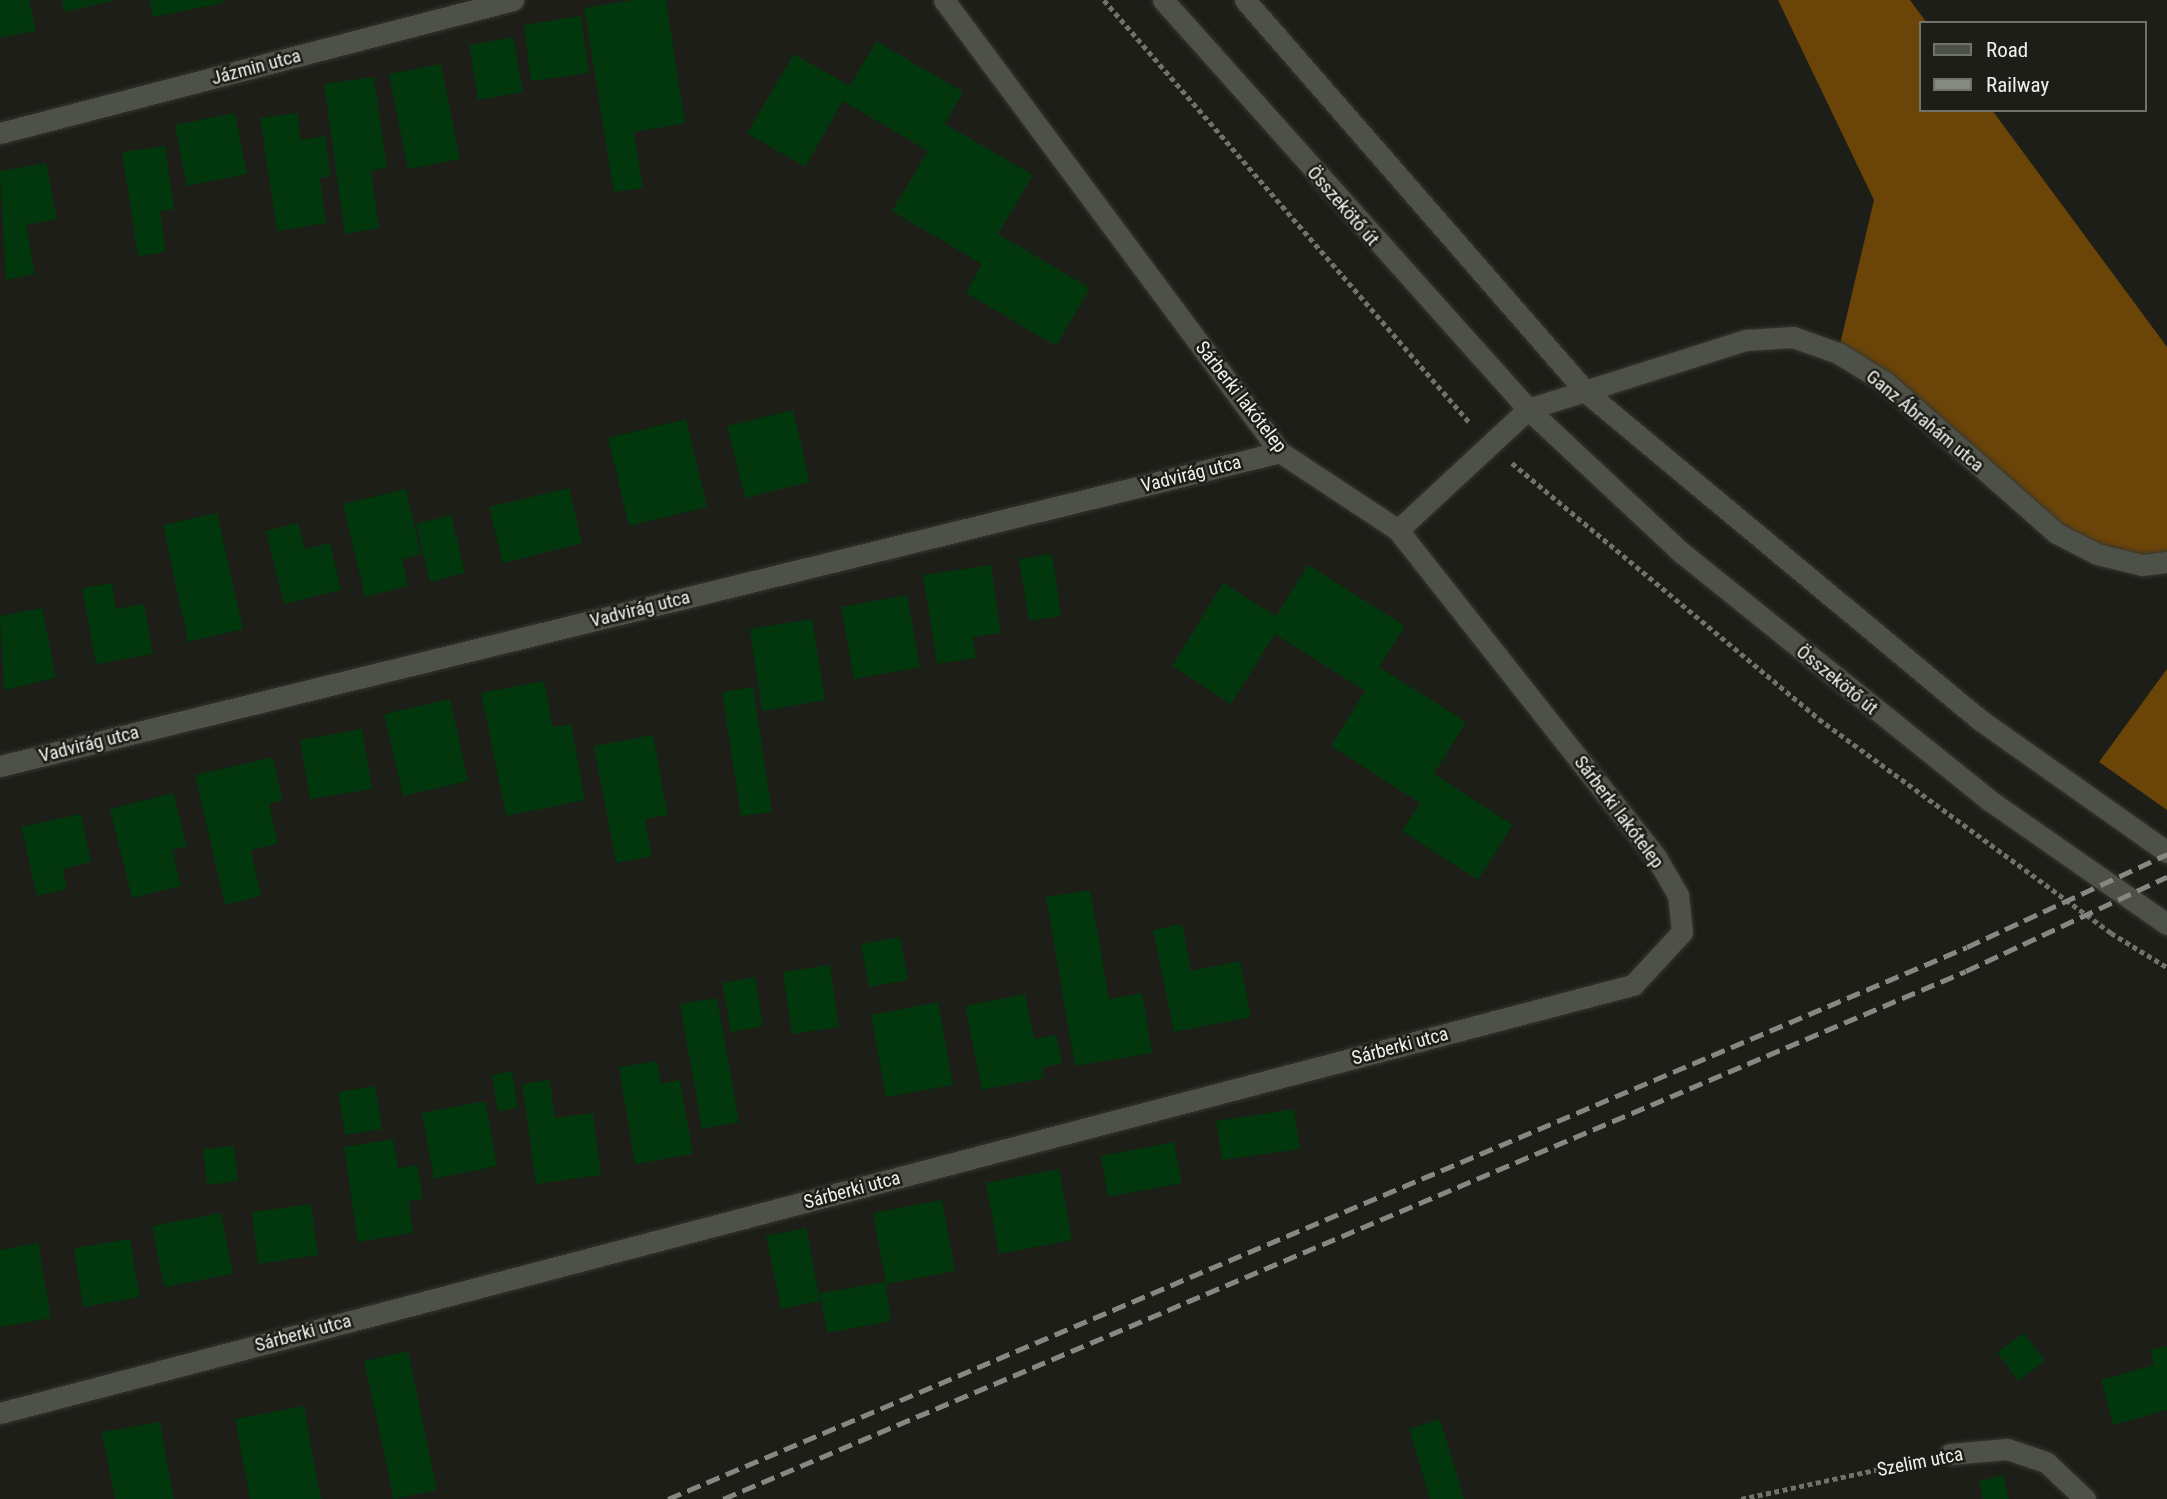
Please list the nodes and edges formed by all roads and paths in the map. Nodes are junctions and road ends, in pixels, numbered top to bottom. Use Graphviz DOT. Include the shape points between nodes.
graph roads {
  1 [pos="513,0"];
  2 [pos="944,0"];
  3 [pos="1163,0"];
  4 [pos="1244,0"];
  5 [pos="0,133"];
  6 [pos="1587,393"];
  7 [pos="1528,409"];
  8 [pos="1280,452"];
  9 [pos="1398,530"];
  10 [pos="2167,562"];
  11 [pos="0,766"];
  12 [pos="2167,852"];
  13 [pos="2167,924"];
  14 [pos="1682,932"];
  15 [pos="0,1413"];
  16 [pos="1950,1454"];
  17 [pos="1741,1499"];
  18 [pos="2085,1499"];
  1 -- 5 [label="street, Jázmin utca"];
  2 -- 8 [label="street, Sárberki lakótelep"];
  3 -- 7 [label="street, Összekötő út"];
  4 -- 6 [label="street"];
  6 -- 7 [label="street"];
  6 -- 10 [label="street, Ganz Ábrahám utca" via="1746,340 1793,337 1838,353 1885,382 2056,533 2097,554 2142,565"];
  6 -- 12 [label="street" via="1980,720"];
  7 -- 9 [label="street"];
  7 -- 13 [label="street, Összekötő út" via="1682,553 1847,689 1989,800"];
  8 -- 9 [label="street, Sárberki lakótelep"];
  8 -- 11 [label="street, Vadvirág utca"];
  9 -- 14 [label="street, Sárberki lakótelep" via="1656,857 1678,895"];
  14 -- 15 [label="street, Sárberki utca" via="1633,985"];
  16 -- 17 [label="path, Szelim utca"];
  16 -- 18 [label="street, Szelim utca" via="2007,1450 2046,1462"];
}
